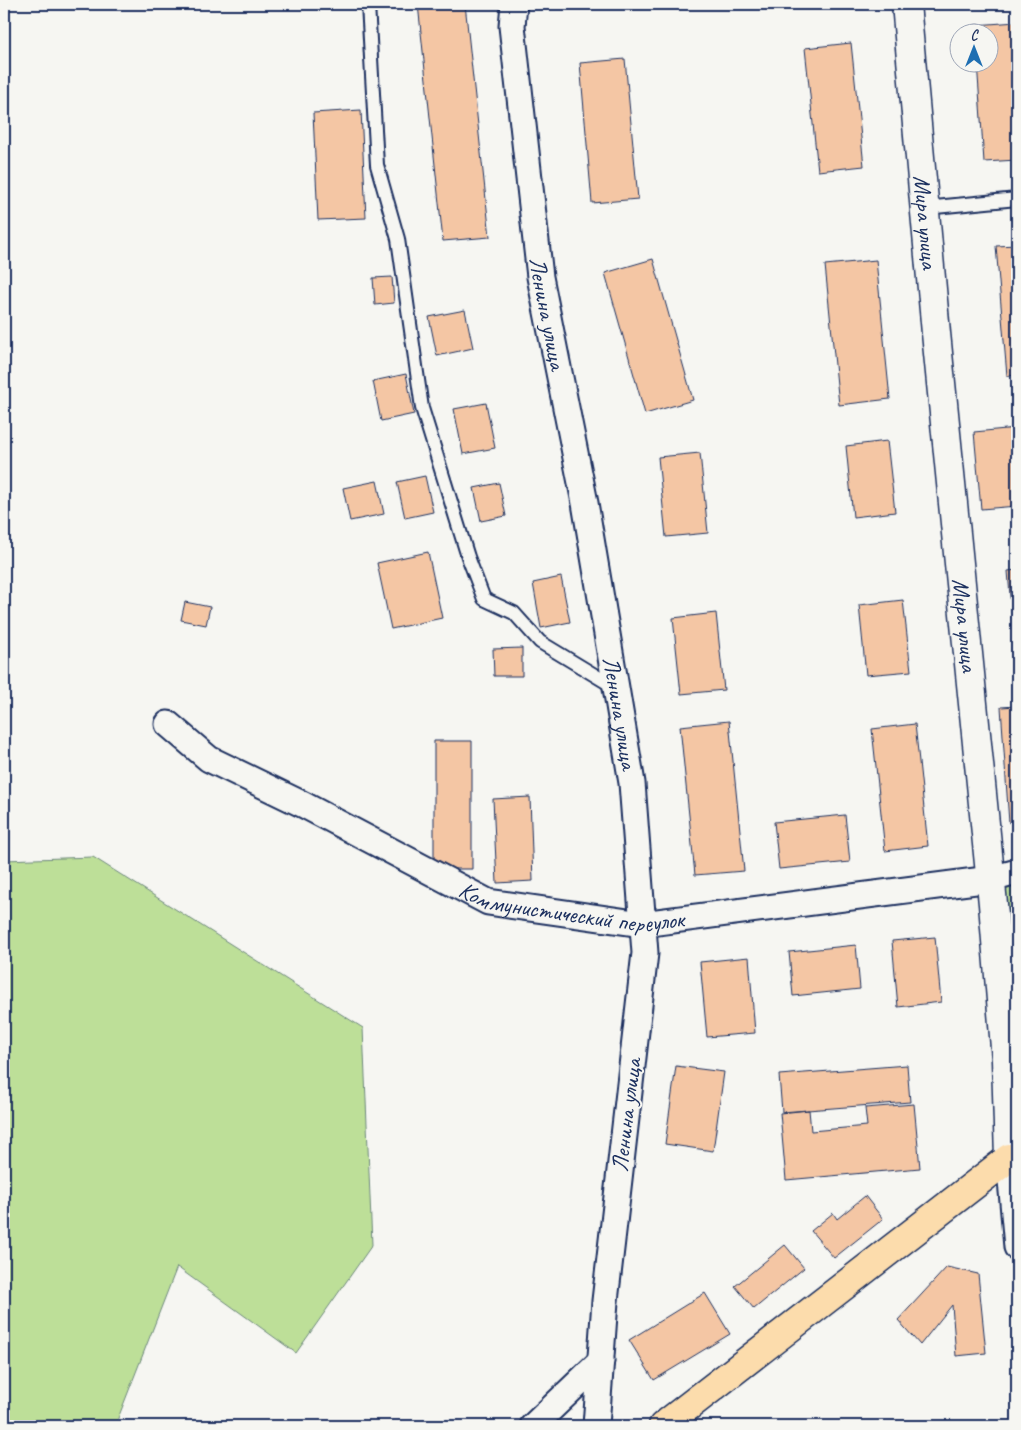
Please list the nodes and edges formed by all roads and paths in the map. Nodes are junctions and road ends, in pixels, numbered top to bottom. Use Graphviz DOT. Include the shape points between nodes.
graph roads {
  1 [pos="368,4"];
  2 [pos="514,4"];
  3 [pos="906,4"];
  4 [pos="1017,199"];
  5 [pos="925,208"];
  6 [pos="616,688"];
  7 [pos="168,724"];
  8 [pos="1017,872"];
  9 [pos="991,878"];
  10 [pos="642,924"];
  11 [pos="1009,1158"];
  12 [pos="1017,1247"];
  13 [pos="601,1361"];
  14 [pos="533,1426"];
  15 [pos="596,1426"];
  16 [pos="664,1426"];
  1 -- 6 [label="lane" via="377,165 398,238 422,408 468,557 484,599 514,613 540,642"];
  2 -- 6 [label="street, Ленина улица" via="512,26 540,277 585,503"];
  3 -- 5 [label="street, Мира улица"];
  4 -- 5 [label="lane"];
  5 -- 9 [label="street, Мира улица"];
  6 -- 10 [label="street, Ленина улица" via="632,783"];
  7 -- 10 [label="street, Коммунистический переулок" via="209,760 304,805 488,902"];
  8 -- 9 [label="street, Коммунистический переулок"];
  9 -- 10 [label="street, Коммунистический переулок"];
  9 -- 11 [label="street, Мира улица" via="1006,1060"];
  10 -- 13 [label="street, Ленина улица" via="645,953"];
  11 -- 12 [label="street, Мира улица"];
  11 -- 16 [label="main road"];
  13 -- 14 [label="street"];
  13 -- 15 [label="street, Ленина улица"];
}
